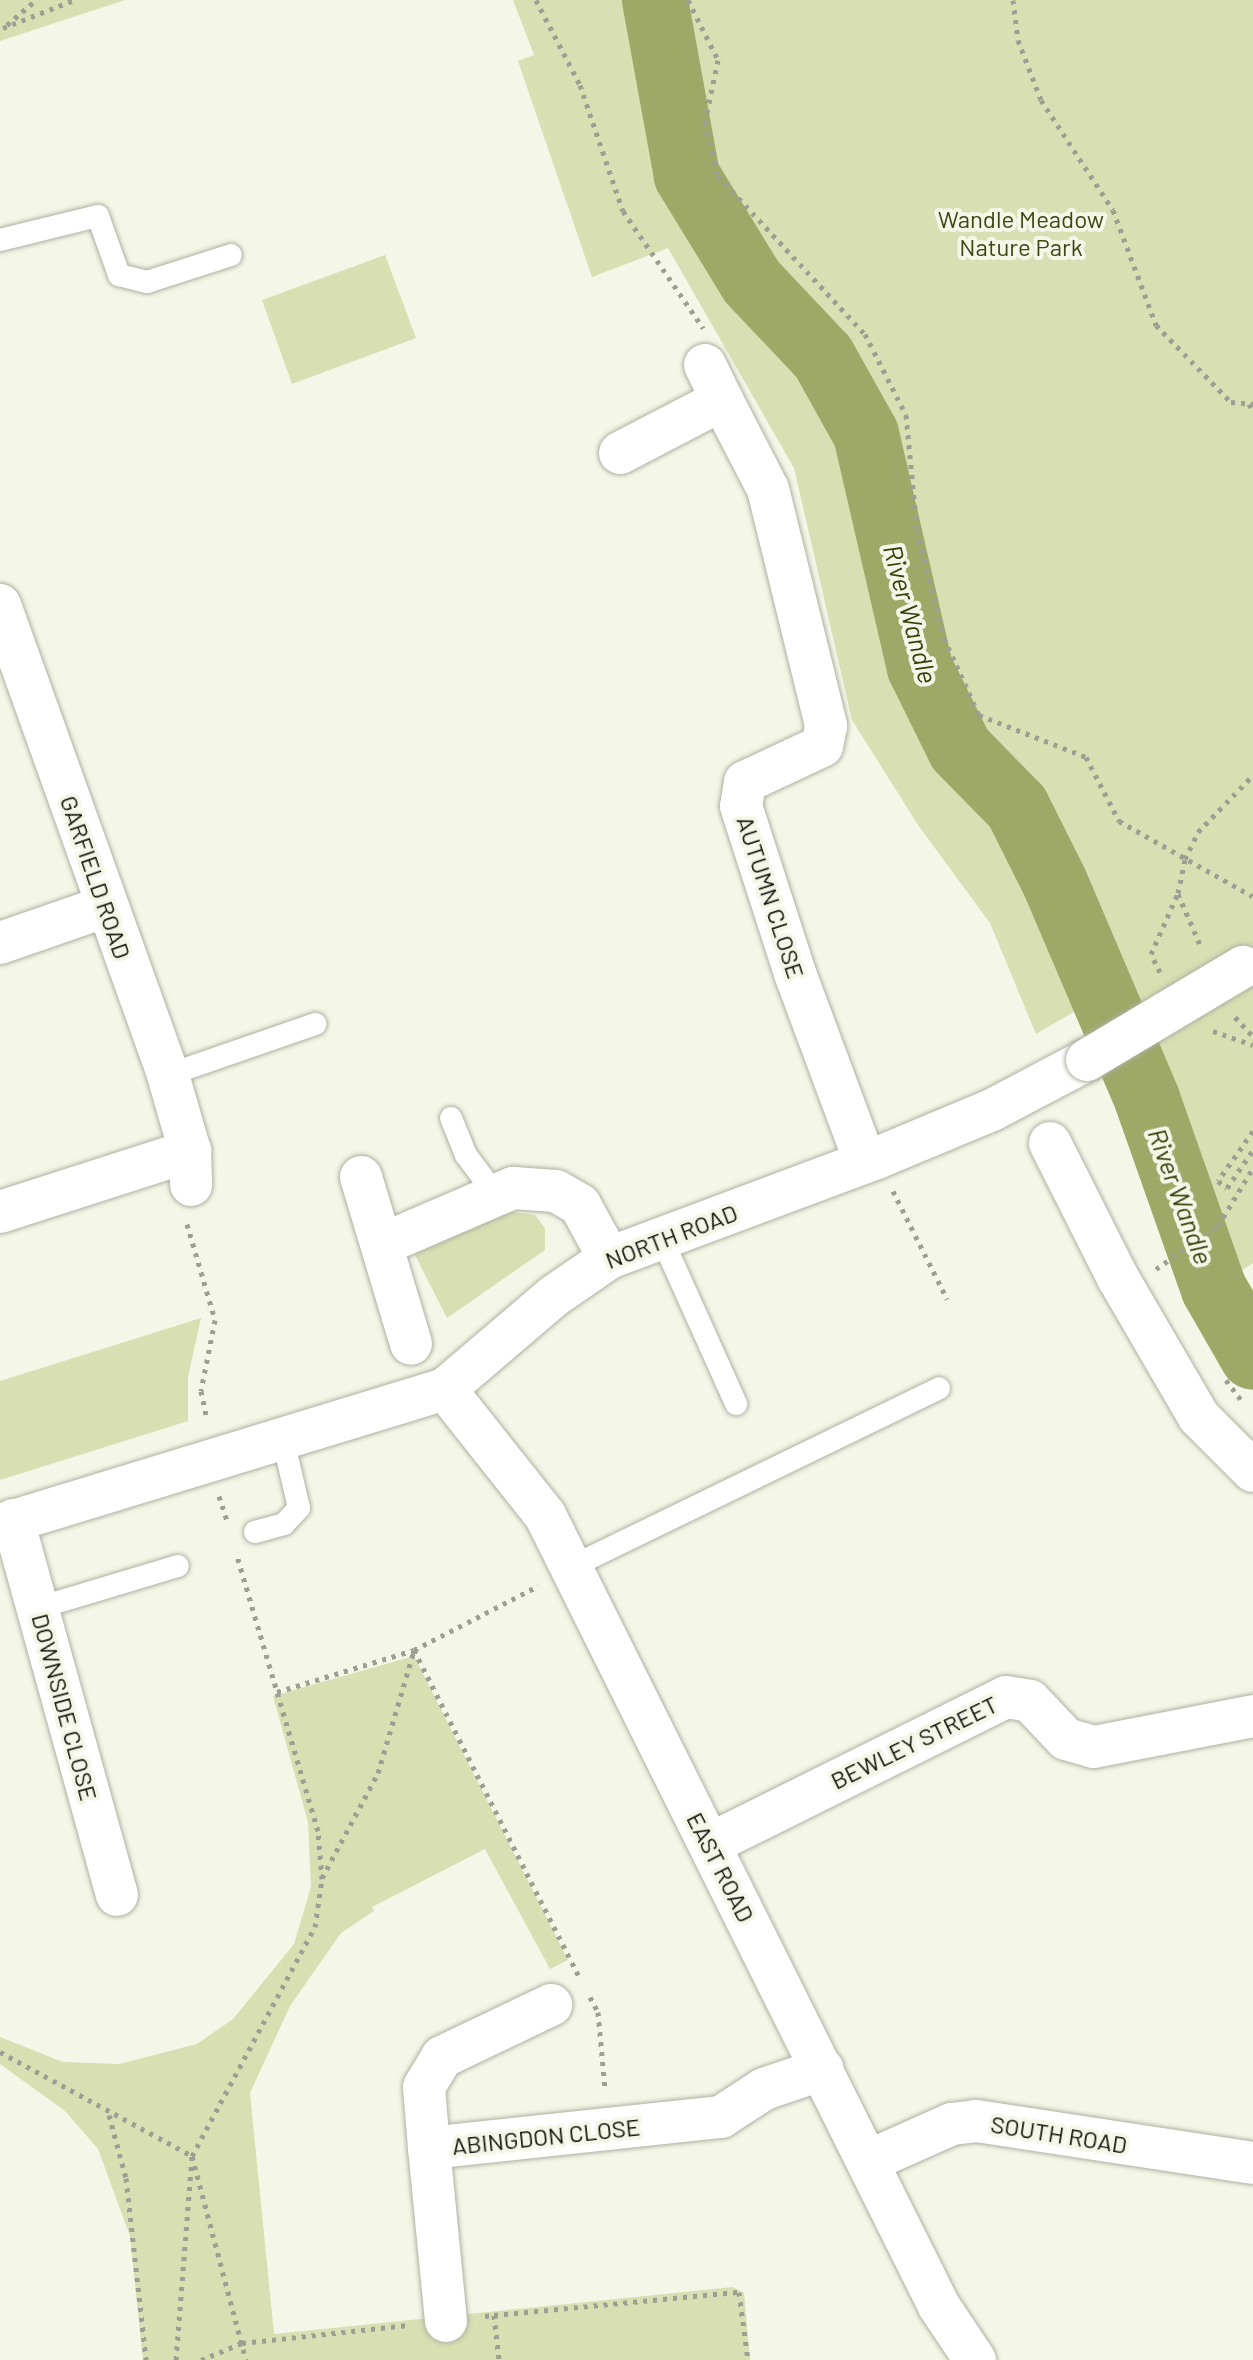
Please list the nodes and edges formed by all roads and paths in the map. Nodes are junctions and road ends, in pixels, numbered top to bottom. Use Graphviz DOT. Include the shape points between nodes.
graph roads {
  1 [pos="36,0"];
  2 [pos="74,0"];
  3 [pos="536,0"];
  4 [pos="688,0"];
  5 [pos="1013,0"];
  6 [pos="2,29"];
  7 [pos="0,240"];
  8 [pos="231,255"];
  9 [pos="714,383"];
  10 [pos="1251,404"];
  11 [pos="1253,411"];
  12 [pos="620,453"];
  13 [pos="0,605"];
  14 [pos="1253,775"];
  15 [pos="1253,787"];
  16 [pos="1245,789"];
  17 [pos="1185,859"];
  18 [pos="1253,897"];
  19 [pos="104,907"];
  20 [pos="0,943"];
  21 [pos="1248,964"];
  22 [pos="1164,981"];
  23 [pos="315,1024"];
  24 [pos="1208,1030"];
  25 [pos="1253,1045"];
  26 [pos="168,1075"];
  27 [pos="451,1118"];
  28 [pos="1253,1131"];
  29 [pos="1050,1143"];
  30 [pos="1253,1150"];
  31 [pos="1253,1168"];
  32 [pos="876,1171"];
  33 [pos="361,1177"];
  34 [pos="189,1183"];
  35 [pos="495,1194"];
  36 [pos="0,1212"];
  37 [pos="662,1239"];
  38 [pos="383,1244"];
  39 [pos="609,1258"];
  40 [pos="1144,1275"];
  41 [pos="947,1299"];
  42 [pos="411,1344"];
  43 [pos="939,1388"];
  44 [pos="445,1389"];
  45 [pos="736,1404"];
  46 [pos="209,1432"];
  47 [pos="283,1440"];
  48 [pos="1253,1471"];
  49 [pos="216,1483"];
  50 [pos="6,1522"];
  51 [pos="229,1528"];
  52 [pos="255,1532"];
  53 [pos="233,1543"];
  54 [pos="178,1566"];
  55 [pos="559,1574"];
  56 [pos="38,1608"];
  57 [pos="414,1650"];
  58 [pos="277,1692"];
  59 [pos="1253,1716"];
  60 [pos="710,1844"];
  61 [pos="322,1879"];
  62 [pos="117,1895"];
  63 [pos="551,2005"];
  64 [pos="0,2052"];
  65 [pos="823,2069"];
  66 [pos="606,2095"];
  67 [pos="109,2114"];
  68 [pos="429,2148"];
  69 [pos="192,2156"];
  70 [pos="871,2160"];
  71 [pos="1253,2163"];
  72 [pos="494,2315"];
  73 [pos="446,2321"];
  74 [pos="242,2343"];
  75 [pos="146,2360"];
  76 [pos="176,2360"];
  77 [pos="201,2360"];
  78 [pos="246,2360"];
  79 [pos="499,2360"];
  80 [pos="748,2360"];
  81 [pos="975,2360"];
  1 -- 6 [label="path"];
  2 -- 6 [label="path"];
  3 -- 9 [label="path" via="580,85 623,211 706,332"];
  4 -- 17 [label="path" via="718,60 705,122 718,176 865,334 906,415 917,530 944,638 979,715 1086,757 1119,821"];
  5 -- 10 [label="path" via="1018,40 1041,100 1113,210 1156,325 1231,402"];
  7 -- 8 [label="lane" via="98,216 119,275 147,282"];
  9 -- 12 [label="street"];
  9 -- 32 [label="street, AUTUMN CLOSE" via="768,489 826,726 822,746 745,782 741,806 796,976"];
  10 -- 11 [label="path"];
  13 -- 19 [label="street, GARFIELD ROAD"];
  14 -- 16 [label="path"];
  15 -- 16 [label="path"];
  16 -- 17 [label="path" via="1198,832"];
  17 -- 18 [label="path"];
  17 -- 22 [label="path" via="1178,893 1151,954"];
  19 -- 20 [label="street"];
  19 -- 26 [label="street, GARFIELD ROAD"];
  21 -- 32 [label="street, NORTH ROAD, bridge" via="1087,1060"];
  23 -- 26 [label="lane"];
  24 -- 25 [label="path"];
  26 -- 34 [label="street, GARFIELD ROAD"];
  27 -- 35 [label="lane" via="466,1155"];
  28 -- 30 [label="path" via="1218,1181 1227,1188"];
  29 -- 48 [label="street" via="1118,1278 1199,1417"];
  31 -- 40 [label="path" via="1218,1226"];
  32 -- 37 [label="street, NORTH ROAD"];
  32 -- 41 [label="path"];
  33 -- 38 [label="street"];
  34 -- 36 [label="street"];
  34 -- 46 [label="path" via="215,1320 201,1391"];
  35 -- 38 [label="street"];
  35 -- 39 [label="street" via="513,1188 568,1197 589,1213"];
  37 -- 39 [label="street, NORTH ROAD"];
  37 -- 45 [label="lane"];
  38 -- 42 [label="street"];
  39 -- 44 [label="street, NORTH ROAD" via="543,1305"];
  43 -- 55 [label="lane"];
  44 -- 47 [label="street, NORTH ROAD"];
  44 -- 55 [label="street, EAST ROAD" via="545,1515"];
  47 -- 50 [label="street, NORTH ROAD"];
  47 -- 52 [label="lane" via="299,1508 284,1524"];
  49 -- 51 [label="path"];
  50 -- 56 [label="street, DOWNSIDE CLOSE"];
  53 -- 58 [label="path"];
  54 -- 56 [label="lane"];
  55 -- 57 [label="path"];
  55 -- 60 [label="street, EAST ROAD"];
  56 -- 62 [label="street, DOWNSIDE CLOSE"];
  57 -- 58 [label="path"];
  57 -- 61 [label="path" via="378,1773"];
  57 -- 66 [label="path" via="598,2012"];
  58 -- 61 [label="path" via="318,1831"];
  59 -- 60 [label="street, BEWLEY STREET" via="1094,1747 1066,1739 1030,1701 1006,1697"];
  60 -- 65 [label="street, EAST ROAD"];
  61 -- 69 [label="path" via="315,1927"];
  63 -- 68 [label="street" via="442,2057 424,2087"];
  64 -- 67 [label="path"];
  65 -- 68 [label="street, ABINGDON CLOSE" via="764,2089 721,2117"];
  65 -- 70 [label="street, EAST ROAD"];
  67 -- 69 [label="path"];
  67 -- 75 [label="path" via="126,2178"];
  68 -- 73 [label="street, ABINGDON CLOSE"];
  69 -- 74 [label="path"];
  69 -- 76 [label="path"];
  70 -- 71 [label="street, SOUTH ROAD" via="952,2124 976,2121"];
  70 -- 81 [label="street, EAST ROAD" via="939,2306"];
  72 -- 73 [label="path"];
  72 -- 79 [label="path"];
  72 -- 80 [label="path" via="739,2292"];
  73 -- 74 [label="path"];
  74 -- 77 [label="path"];
  74 -- 78 [label="path"];
}
